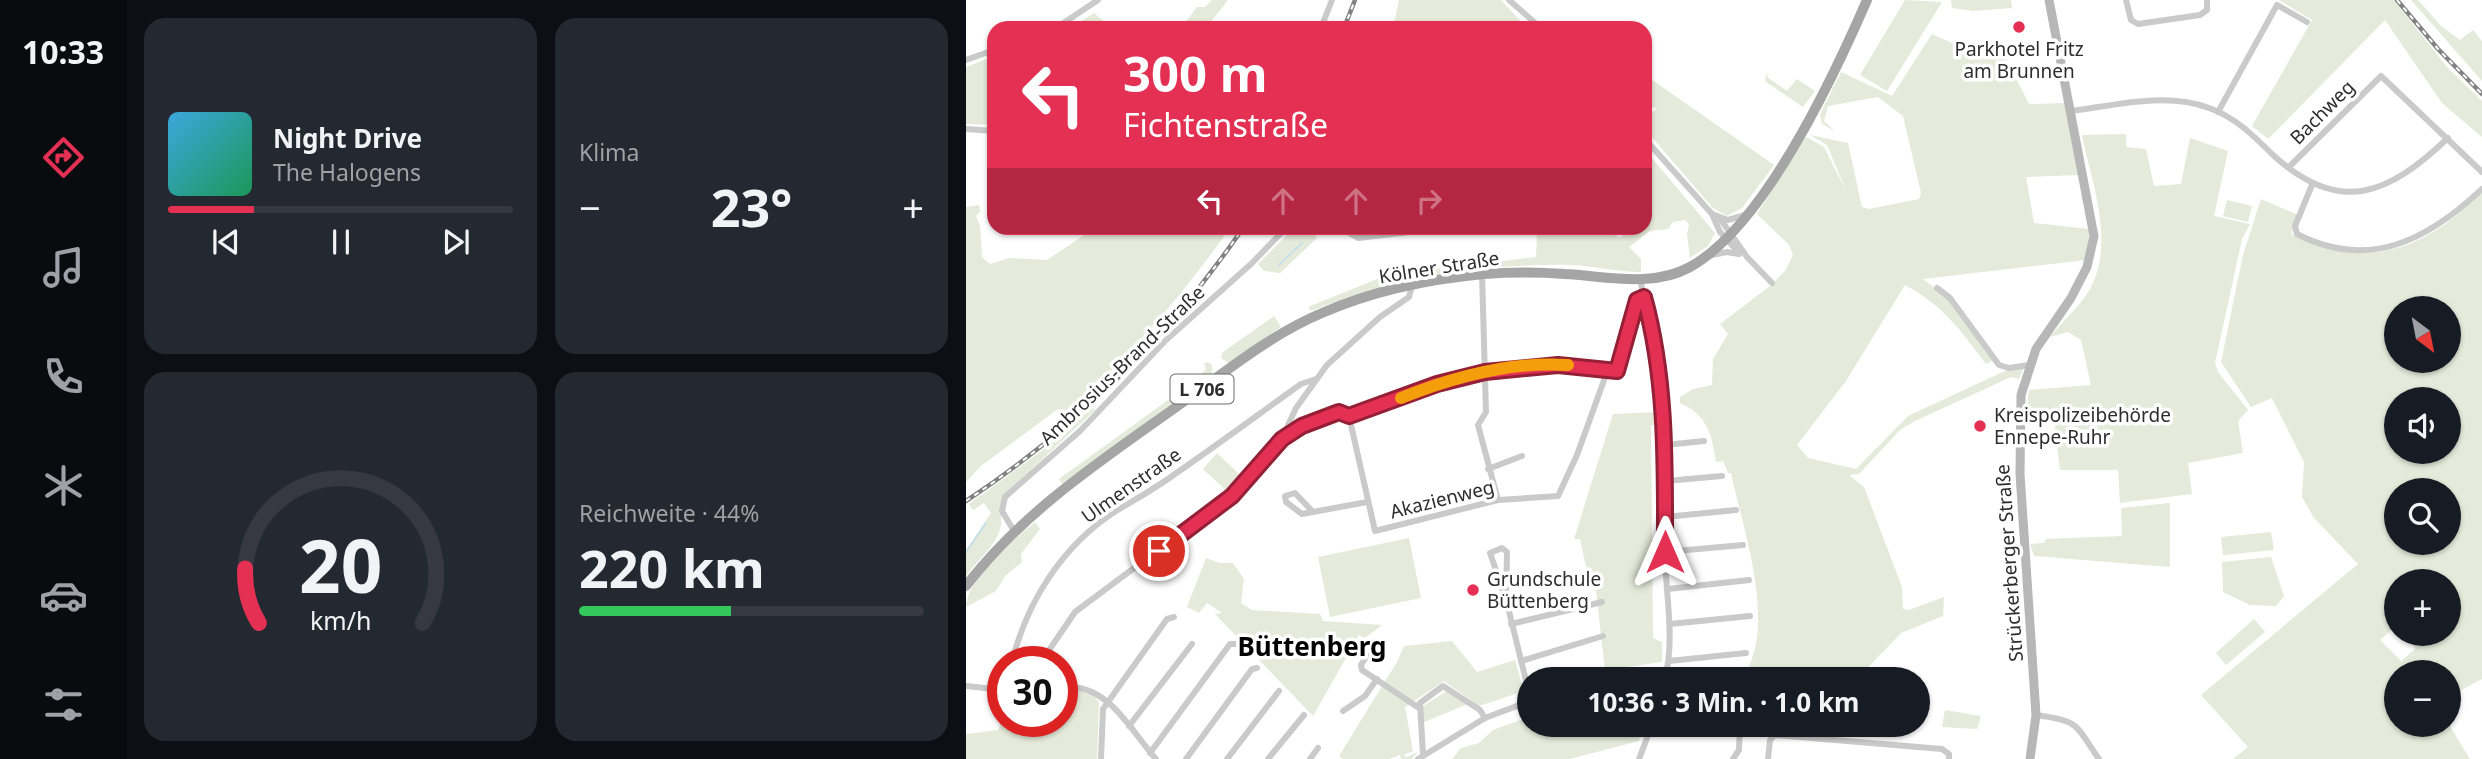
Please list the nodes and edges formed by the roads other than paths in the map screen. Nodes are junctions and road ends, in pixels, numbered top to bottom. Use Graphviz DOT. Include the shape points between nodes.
graph roads {
  1 [pos="1098,0"];
  2 [pos="1332,0"];
  3 [pos="1509,0"];
  4 [pos="1867,0"];
  5 [pos="2049,0"];
  6 [pos="2126,0"];
  7 [pos="2207,0"];
  8 [pos="1066,21"];
  9 [pos="1324,21"];
  10 [pos="1533,21"];
  11 [pos="2307,22"];
  12 [pos="987,52"];
  13 [pos="966,60"];
  14 [pos="2072,111"];
  15 [pos="2218,112"];
  16 [pos="966,129"];
  17 [pos="987,130"];
  18 [pos="2448,138"];
  19 [pos="1652,147"];
  20 [pos="2288,167"];
  21 [pos="2482,172"];
  22 [pos="2312,185"];
  23 [pos="2482,189"];
  24 [pos="1712,214"];
  25 [pos="1747,215"];
  26 [pos="1720,218"];
  27 [pos="1279,235"];
  28 [pos="1353,235"];
  29 [pos="1384,235"];
  30 [pos="1729,236"];
  31 [pos="1739,253"];
  32 [pos="1705,257"];
  33 [pos="1747,257"];
  34 [pos="1482,274"];
  35 [pos="1640,279"];
  36 [pos="1772,283"];
  37 [pos="1412,286"];
  38 [pos="1937,288"];
  39 [pos="1644,297"];
  40 [pos="2029,365"];
  41 [pos="1485,372"];
  42 [pos="1606,372"];
  43 [pos="1317,378"];
  44 [pos="1349,416"];
  45 [pos="1282,439"];
  46 [pos="1704,441"];
  47 [pos="1665,445"];
  48 [pos="1522,456"];
  49 [pos="1489,470"];
  50 [pos="1722,476"];
  51 [pos="1666,481"];
  52 [pos="1498,500"];
  53 [pos="1367,502"];
  54 [pos="1737,510"];
  55 [pos="1313,512"];
  56 [pos="1665,517"];
  57 [pos="1014,531"];
  58 [pos="1743,545"];
  59 [pos="1665,552"];
  60 [pos="1749,580"];
  61 [pos="966,586"];
  62 [pos="1668,589"];
  63 [pos="1506,599"];
  64 [pos="1602,602"];
  65 [pos="1750,616"];
  66 [pos="1174,617"];
  67 [pos="1511,624"];
  68 [pos="1670,624"];
  69 [pos="1604,636"];
  70 [pos="1192,644"];
  71 [pos="1236,644"];
  72 [pos="1018,646"];
  73 [pos="1052,646"];
  74 [pos="1370,650"];
  75 [pos="1746,653"];
  76 [pos="1521,661"];
  77 [pos="1670,661"];
  78 [pos="1522,667"];
  79 [pos="1668,667"];
  80 [pos="1257,668"];
  81 [pos="1377,679"];
  82 [pos="968,686"];
  83 [pos="1078,686"];
  84 [pos="987,688"];
  85 [pos="1279,691"];
  86 [pos="1108,701"];
  87 [pos="1517,704"];
  88 [pos="1419,708"];
  89 [pos="1343,711"];
  90 [pos="1304,715"];
  91 [pos="2036,715"];
  92 [pos="1485,718"];
  93 [pos="1129,726"];
  94 [pos="1647,737"];
  95 [pos="1740,737"];
  96 [pos="1318,748"];
  97 [pos="1150,753"];
  98 [pos="1421,757"];
  99 [pos="1101,759"];
  100 [pos="1156,759"];
  101 [pos="1186,759"];
  102 [pos="1227,759"];
  103 [pos="1268,759"];
  104 [pos="1310,759"];
  105 [pos="1639,759"];
  106 [pos="1733,759"];
  107 [pos="1768,759"];
  108 [pos="1949,759"];
  109 [pos="2030,759"];
  110 [pos="2099,759"];
  1 -- 8 [label="street"];
  2 -- 9 [label="street"];
  3 -- 10 [label="street"];
  4 -- 25 [label="main road, Kölner Straße / L 706" via="1814,109"];
  5 -- 14 [label="main road, Strückerberger Straße"];
  6 -- 7 [label="street" via="2131,20 2138,24 2202,15"];
  11 -- 15 [label="street" via="2277,5"];
  12 -- 13 [label="street"];
  14 -- 15 [label="street" via="2172,101"];
  14 -- 40 [label="main road, Strückerberger Straße" via="2094,236 2087,267"];
  15 -- 20 [label="street" via="2239,123"];
  16 -- 17 [label="street"];
  18 -- 20 [label="street, Bachweg" via="2385,76"];
  18 -- 21 [label="street"];
  18 -- 22 [label="street" via="2415,166 2381,186 2339,192"];
  19 -- 24 [label="street"];
  20 -- 22 [label="street"];
  22 -- 23 [label="street" via="2295,226 2297,234 2318,244 2357,251 2411,241"];
  24 -- 26 [label="street"];
  24 -- 30 [label="street"];
  25 -- 26 [label="street"];
  25 -- 30 [label="main road, Kölner Straße / L 706"];
  26 -- 30 [label="street"];
  27 -- 57 [label="street, Ambrosius-Brand-Straße" via="1166,340 1080,431 1005,498 1002,511"];
  28 -- 29 [label="street"];
  30 -- 31 [label="street"];
  30 -- 32 [label="main road, Kölner Straße / L 706"];
  30 -- 33 [label="street"];
  31 -- 32 [label="street"];
  31 -- 33 [label="street"];
  32 -- 35 [label="main road, Kölner Straße / L 706" via="1674,274"];
  33 -- 36 [label="street"];
  34 -- 35 [label="main road, Kölner Straße / L 706"];
  34 -- 37 [label="main road, Kölner Straße / L 706"];
  34 -- 41 [label="street"];
  35 -- 39 [label="street"];
  37 -- 43 [label="street" via="1409,297 1380,317"];
  37 -- 57 [label="main road, Kölner Straße / L 706" via="1334,307 1278,336 1110,455"];
  38 -- 40 [label="street" via="1950,298 1999,365"];
  39 -- 42 [label="street" via="1637,300 1620,368"];
  39 -- 47 [label="street"];
  40 -- 91 [label="main road, Strückerberger Straße" via="2021,395 2018,444"];
  41 -- 42 [label="street" via="1558,365"];
  41 -- 44 [label="street"];
  41 -- 49 [label="street" via="1486,412 1478,425"];
  42 -- 52 [label="street, Akazienweg" via="1558,496"];
  43 -- 45 [label="street" via="1287,423"];
  43 -- 72 [label="street, Ulmenstraße" via="1301,384 1083,537 1034,601"];
  44 -- 45 [label="street" via="1339,412 1327,416"];
  44 -- 53 [label="street"];
  45 -- 73 [label="street" via="1223,504 1075,612"];
  46 -- 47 [label="street"];
  47 -- 51 [label="street"];
  48 -- 49 [label="street"];
  49 -- 52 [label="street"];
  50 -- 51 [label="street"];
  51 -- 56 [label="street"];
  52 -- 53 [label="street, Akazienweg" via="1375,531"];
  53 -- 55 [label="street"];
  54 -- 56 [label="street"];
  56 -- 59 [label="street"];
  57 -- 61 [label="main road, Kölner Straße / L 706"];
  58 -- 59 [label="street"];
  59 -- 62 [label="street"];
  60 -- 62 [label="street"];
  62 -- 68 [label="street"];
  63 -- 63 [label="street" via="1507,552 1502,548 1490,553"];
  63 -- 67 [label="street"];
  64 -- 67 [label="street"];
  65 -- 68 [label="street"];
  66 -- 86 [label="street" via="1167,619"];
  67 -- 76 [label="street"];
  68 -- 77 [label="street"];
  69 -- 76 [label="street"];
  70 -- 93 [label="street"];
  71 -- 97 [label="street" via="1230,644"];
  74 -- 81 [label="street" via="1361,668"];
  75 -- 77 [label="street"];
  76 -- 78 [label="street"];
  77 -- 79 [label="street"];
  80 -- 101 [label="street"];
  81 -- 88 [label="street"];
  81 -- 89 [label="street" via="1365,696"];
  82 -- 84 [label="street"];
  83 -- 86 [label="street"];
  85 -- 102 [label="street"];
  86 -- 93 [label="street"];
  86 -- 99 [label="street" via="1102,709"];
  87 -- 92 [label="street"];
  88 -- 92 [label="street" via="1422,699 1447,686"];
  88 -- 98 [label="street"];
  90 -- 103 [label="street"];
  91 -- 109 [label="main road, Strückerberger Straße"];
  91 -- 110 [label="street" via="2066,720 2080,728"];
  92 -- 98 [label="street"];
  93 -- 97 [label="street"];
  94 -- 105 [label="street"];
  95 -- 106 [label="street"];
  96 -- 104 [label="street"];
  97 -- 100 [label="street"];
  107 -- 108 [label="street" via="1770,740 1778,735 1942,749"];
}
